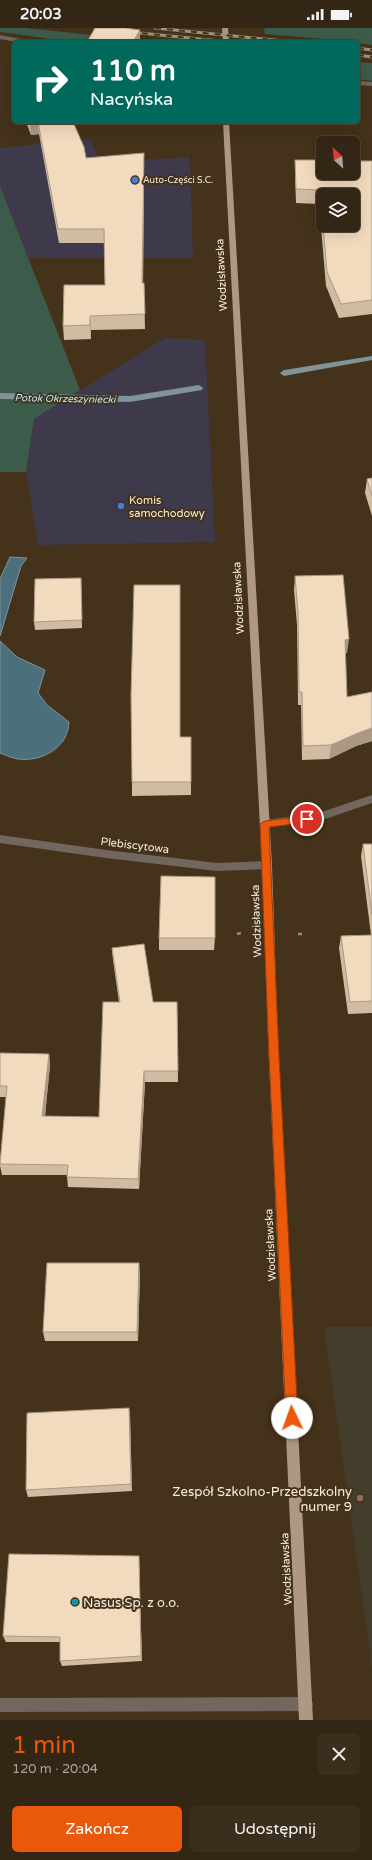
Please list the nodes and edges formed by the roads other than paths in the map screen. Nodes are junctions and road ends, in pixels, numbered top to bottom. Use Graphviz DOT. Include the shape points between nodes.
graph roads {
  1 [pos="225,28"];
  2 [pos="1,37"];
  3 [pos="17,40"];
  4 [pos="226,40"];
  5 [pos="360,83"];
  6 [pos="372,84"];
  7 [pos="226,124"];
  8 [pos="372,799"];
  9 [pos="265,824"];
  10 [pos="0,839"];
  11 [pos="267,865"];
  12 [pos="306,1704"];
  13 [pos="0,1705"];
  14 [pos="306,1720"];
  1 -- 4 [label="main road"];
  2 -- 3 [label="street"];
  5 -- 6 [label="street"];
  7 -- 9 [label="main road, Wodzisławska"];
  8 -- 9 [label="street" via="319,817"];
  9 -- 11 [label="main road, Wodzisławska"];
  10 -- 11 [label="street, Plebiscytowa" via="217,867"];
  11 -- 12 [label="main road, Wodzisławska"];
  12 -- 13 [label="street"];
  12 -- 14 [label="main road, Wodzisławska"];
}
